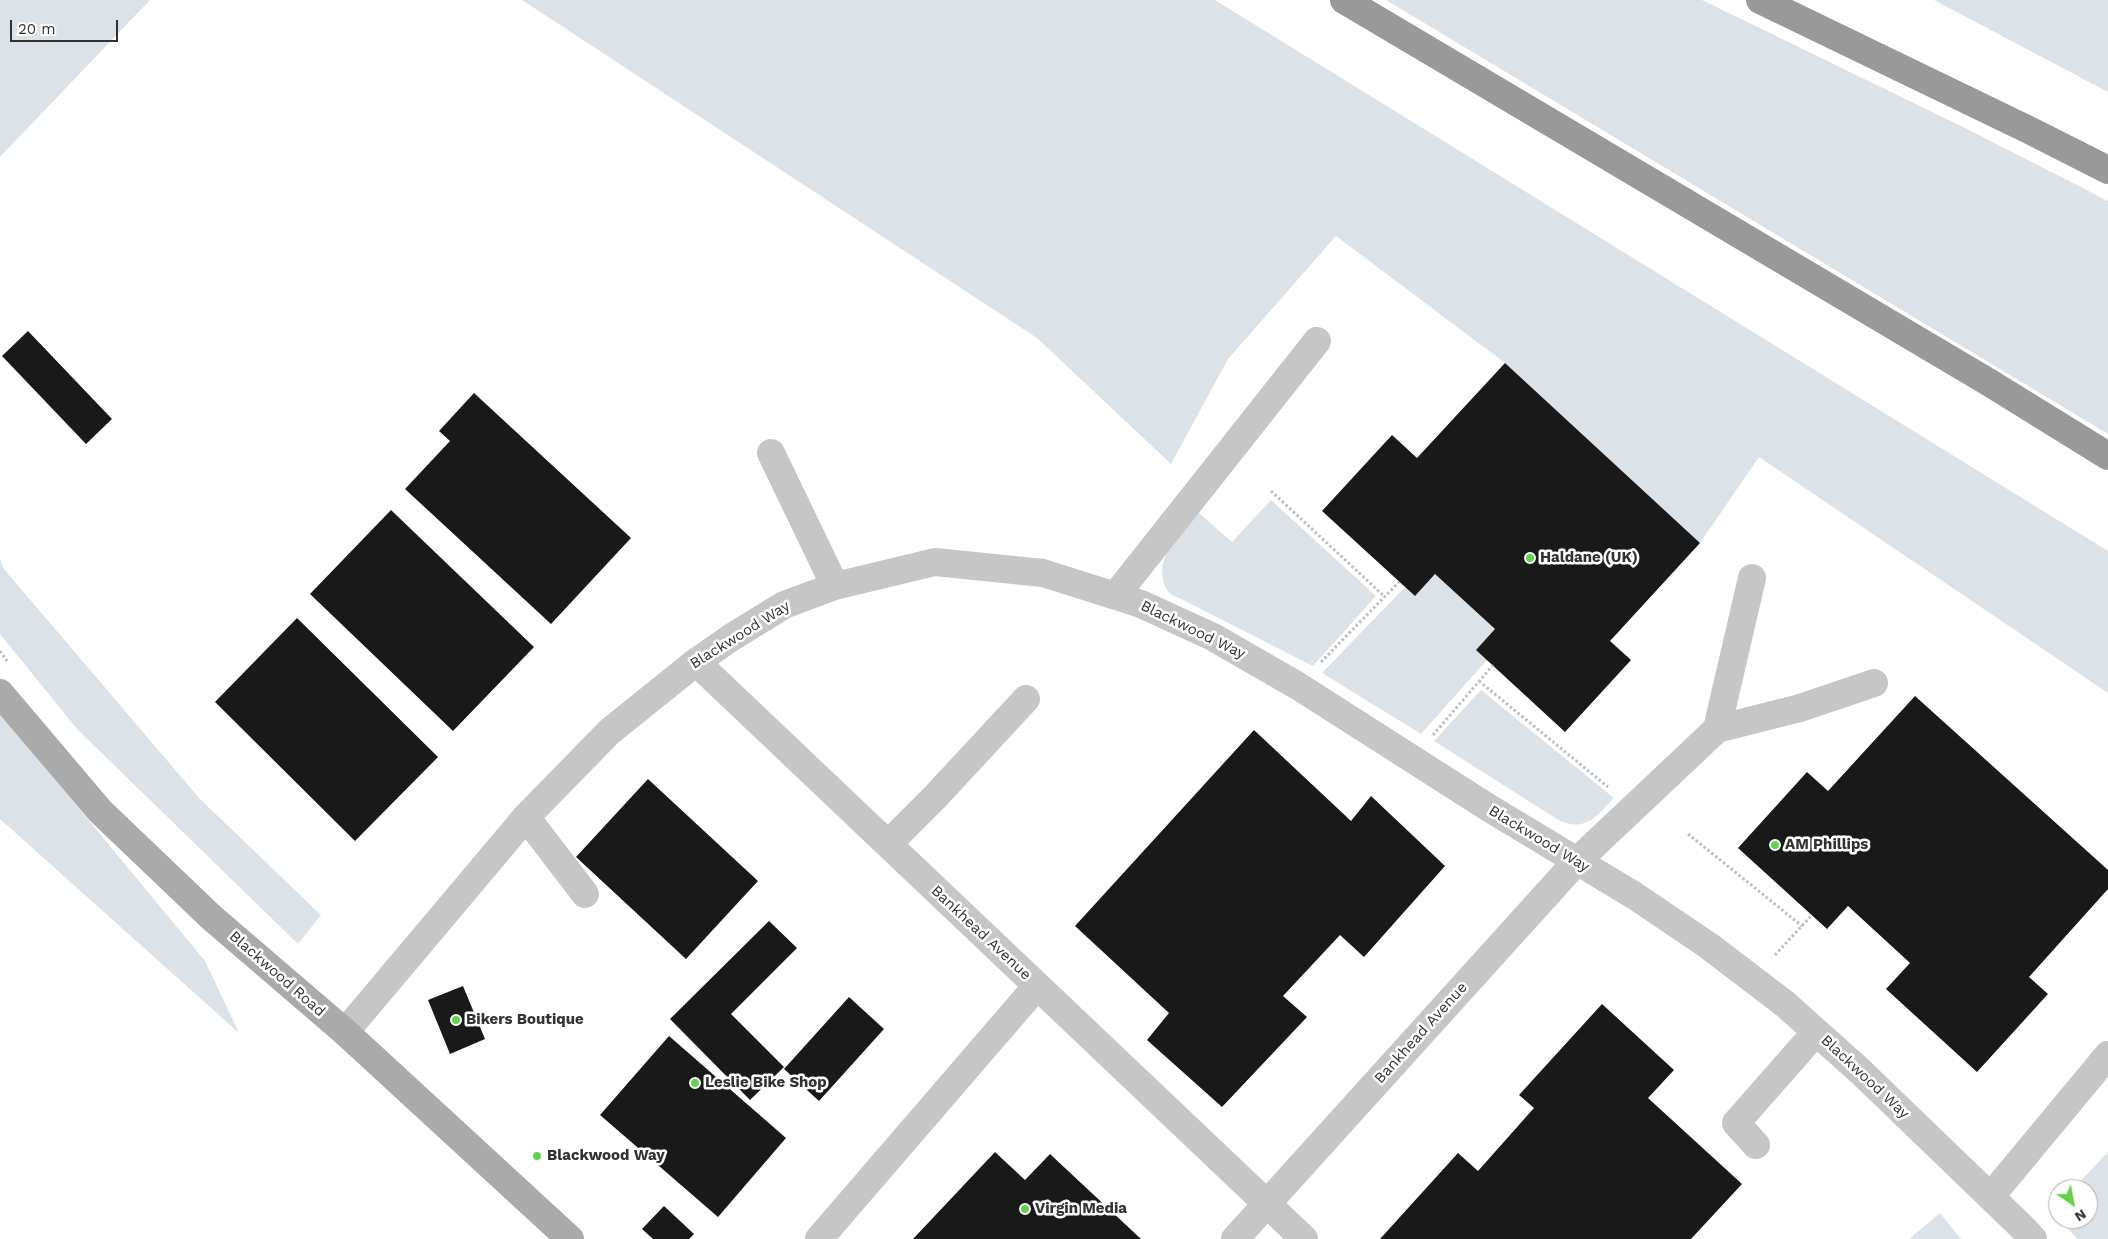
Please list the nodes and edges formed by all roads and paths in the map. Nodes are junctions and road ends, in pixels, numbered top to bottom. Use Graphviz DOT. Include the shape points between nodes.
graph roads {
  1 [pos="1344,0"];
  2 [pos="1760,0"];
  3 [pos="2108,170"];
  4 [pos="1317,342"];
  5 [pos="771,453"];
  6 [pos="2108,456"];
  7 [pos="1270,491"];
  8 [pos="1752,578"];
  9 [pos="1399,582"];
  10 [pos="835,586"];
  11 [pos="1116,595"];
  12 [pos="1385,597"];
  13 [pos="696,662"];
  14 [pos="1492,665"];
  15 [pos="1479,681"];
  16 [pos="1874,683"];
  17 [pos="1298,686"];
  18 [pos="0,693"];
  19 [pos="1026,699"];
  20 [pos="1717,728"];
  21 [pos="1412,759"];
  22 [pos="1633,807"];
  23 [pos="526,817"];
  24 [pos="1688,834"];
  25 [pos="888,844"];
  26 [pos="1576,862"];
  27 [pos="585,894"];
  28 [pos="1812,915"];
  29 [pos="1802,926"];
  30 [pos="1752,979"];
  31 [pos="1037,986"];
  32 [pos="345,1032"];
  33 [pos="1816,1032"];
  34 [pos="2108,1055"];
  35 [pos="1756,1145"];
  36 [pos="1990,1196"];
  37 [pos="1267,1204"];
  38 [pos="570,1239"];
  39 [pos="819,1239"];
  40 [pos="1235,1239"];
  41 [pos="1304,1239"];
  42 [pos="2033,1239"];
  1 -- 6 [label="highway"];
  2 -- 3 [label="highway"];
  4 -- 11 [label="street"];
  5 -- 10 [label="street"];
  7 -- 12 [label="path"];
  8 -- 20 [label="street"];
  9 -- 12 [label="path"];
  10 -- 11 [label="street, Blackwood Way" via="935,562 1043,573"];
  10 -- 13 [label="street, Blackwood Way" via="784,605"];
  11 -- 17 [label="street, Blackwood Way" via="1213,637"];
  12 -- 17 [label="path"];
  13 -- 23 [label="street, Blackwood Way" via="609,732"];
  13 -- 25 [label="street, Bankhead Avenue"];
  14 -- 15 [label="path"];
  15 -- 21 [label="path"];
  15 -- 22 [label="path"];
  16 -- 20 [label="street" via="1800,708"];
  17 -- 21 [label="street, Blackwood Way"];
  18 -- 32 [label="main road, Blackwood Road" via="100,811 211,917"];
  19 -- 25 [label="street"];
  20 -- 22 [label="street, Bankhead Avenue"];
  21 -- 26 [label="street, Blackwood Way"];
  22 -- 26 [label="street, Bankhead Avenue"];
  23 -- 27 [label="street"];
  23 -- 32 [label="street, Blackwood Way"];
  24 -- 29 [label="path"];
  25 -- 31 [label="street, Bankhead Avenue"];
  26 -- 30 [label="street, Blackwood Way" via="1635,896"];
  26 -- 37 [label="street, Bankhead Avenue"];
  28 -- 29 [label="path"];
  29 -- 30 [label="path"];
  30 -- 33 [label="street, Blackwood Way"];
  31 -- 37 [label="street, Bankhead Avenue"];
  31 -- 39 [label="street"];
  32 -- 38 [label="main road, Blackwood Road"];
  33 -- 35 [label="street" via="1736,1123"];
  33 -- 36 [label="street, Blackwood Way"];
  34 -- 36 [label="street"];
  36 -- 42 [label="street, Blackwood Way"];
  37 -- 40 [label="street, Bankhead Avenue"];
  37 -- 41 [label="street, Bankhead Avenue"];
}
